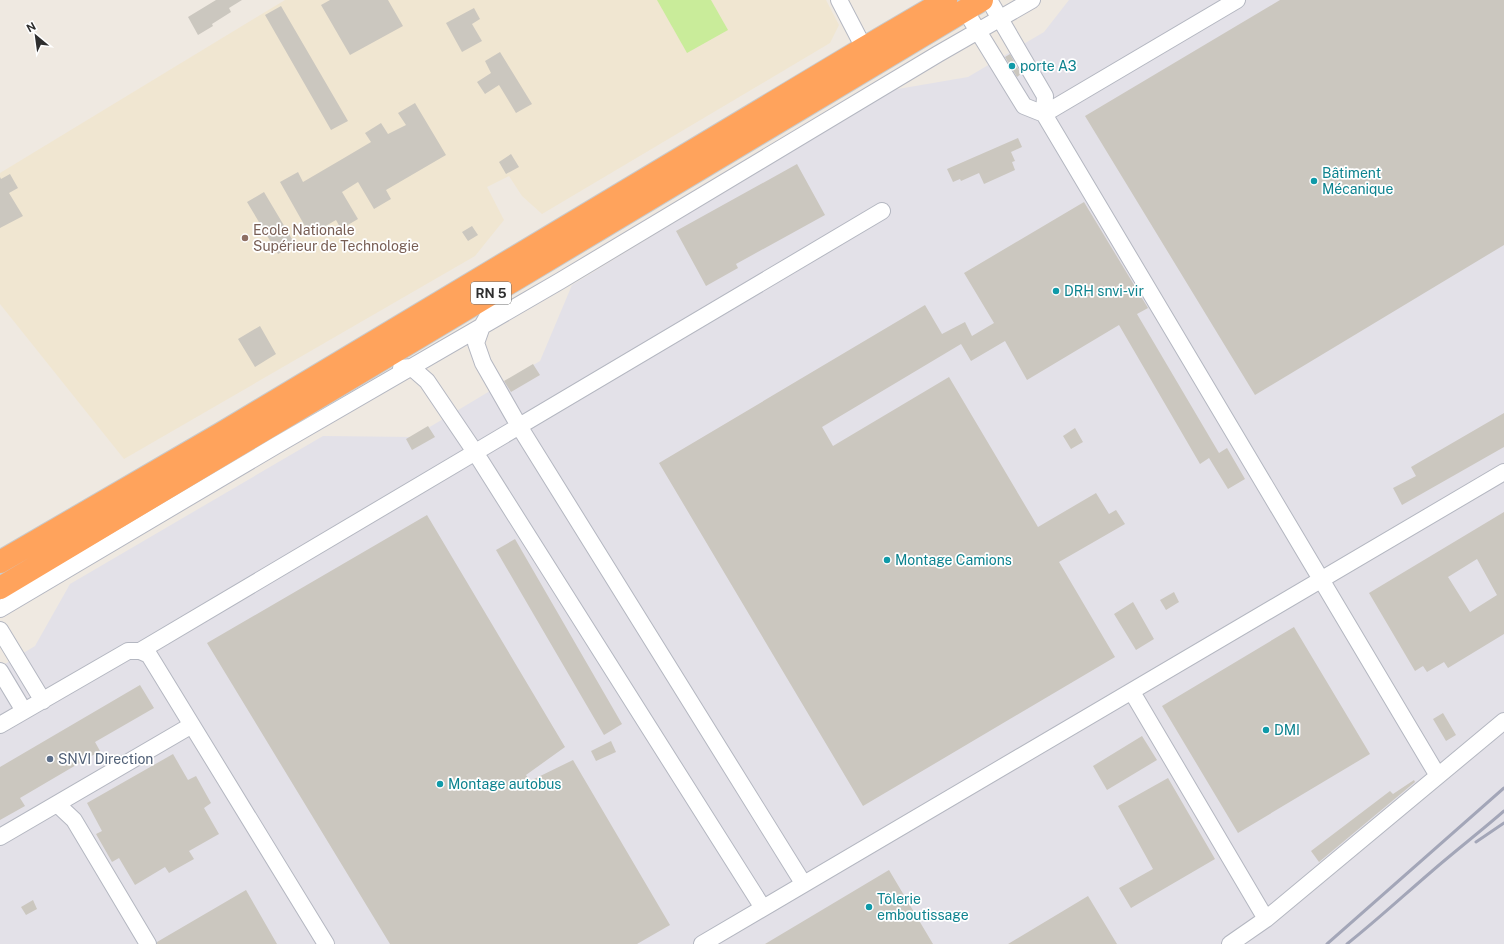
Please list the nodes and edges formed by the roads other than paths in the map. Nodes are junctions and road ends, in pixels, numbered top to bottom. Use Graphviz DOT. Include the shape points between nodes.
graph roads {
  1 [pos="839,0"];
  2 [pos="989,0"];
  3 [pos="1032,0"];
  4 [pos="1237,0"];
  5 [pos="964,4"];
  6 [pos="1000,19"];
  7 [pos="978,31"];
  8 [pos="864,48"];
  9 [pos="1044,114"];
  10 [pos="882,211"];
  11 [pos="507,284"];
  12 [pos="482,326"];
  13 [pos="411,367"];
  14 [pos="362,371"];
  15 [pos="519,426"];
  16 [pos="475,452"];
  17 [pos="1504,472"];
  18 [pos="0,562"];
  19 [pos="1320,580"];
  20 [pos="0,588"];
  21 [pos="0,609"];
  22 [pos="0,630"];
  23 [pos="140,651"];
  24 [pos="0,671"];
  25 [pos="1132,692"];
  26 [pos="43,701"];
  27 [pos="24,711"];
  28 [pos="1504,721"];
  29 [pos="0,725"];
  30 [pos="192,725"];
  31 [pos="1438,776"];
  32 [pos="57,804"];
  33 [pos="0,837"];
  34 [pos="803,883"];
  35 [pos="762,908"];
  36 [pos="1266,919"];
  37 [pos="148,944"];
  38 [pos="326,944"];
  39 [pos="702,944"];
  40 [pos="1230,944"];
  1 -- 8 [label="street"];
  2 -- 6 [label="street"];
  3 -- 6 [label="street"];
  4 -- 9 [label="street"];
  5 -- 7 [label="street"];
  5 -- 8 [label="highway, RN 5"];
  5 -- 11 [label="highway, RN 5"];
  6 -- 7 [label="street"];
  6 -- 9 [label="street" via="1045,96"];
  7 -- 9 [label="street" via="1024,106"];
  7 -- 12 [label="street"];
  8 -- 18 [label="highway, RN 5" via="236,424"];
  9 -- 19 [label="street"];
  10 -- 15 [label="street"];
  11 -- 12 [label="street"];
  11 -- 14 [label="highway, RN 5"];
  12 -- 13 [label="street"];
  12 -- 15 [label="street" via="476,343 483,363"];
  13 -- 14 [label="street"];
  13 -- 16 [label="street" via="426,381"];
  13 -- 21 [label="street"];
  14 -- 20 [label="highway, RN 5"];
  15 -- 16 [label="street"];
  15 -- 34 [label="street"];
  16 -- 23 [label="street"];
  16 -- 35 [label="street"];
  17 -- 19 [label="street"];
  19 -- 25 [label="street"];
  19 -- 31 [label="street"];
  22 -- 26 [label="street"];
  23 -- 26 [label="street" via="128,651"];
  23 -- 30 [label="street" via="149,655"];
  24 -- 27 [label="street"];
  25 -- 34 [label="street"];
  25 -- 36 [label="street"];
  26 -- 27 [label="street"];
  27 -- 29 [label="street"];
  28 -- 31 [label="street"];
  30 -- 32 [label="street"];
  30 -- 38 [label="street"];
  31 -- 36 [label="street"];
  32 -- 33 [label="street"];
  32 -- 37 [label="street" via="74,820"];
  34 -- 35 [label="street"];
  35 -- 39 [label="street"];
  36 -- 40 [label="street"];
}
